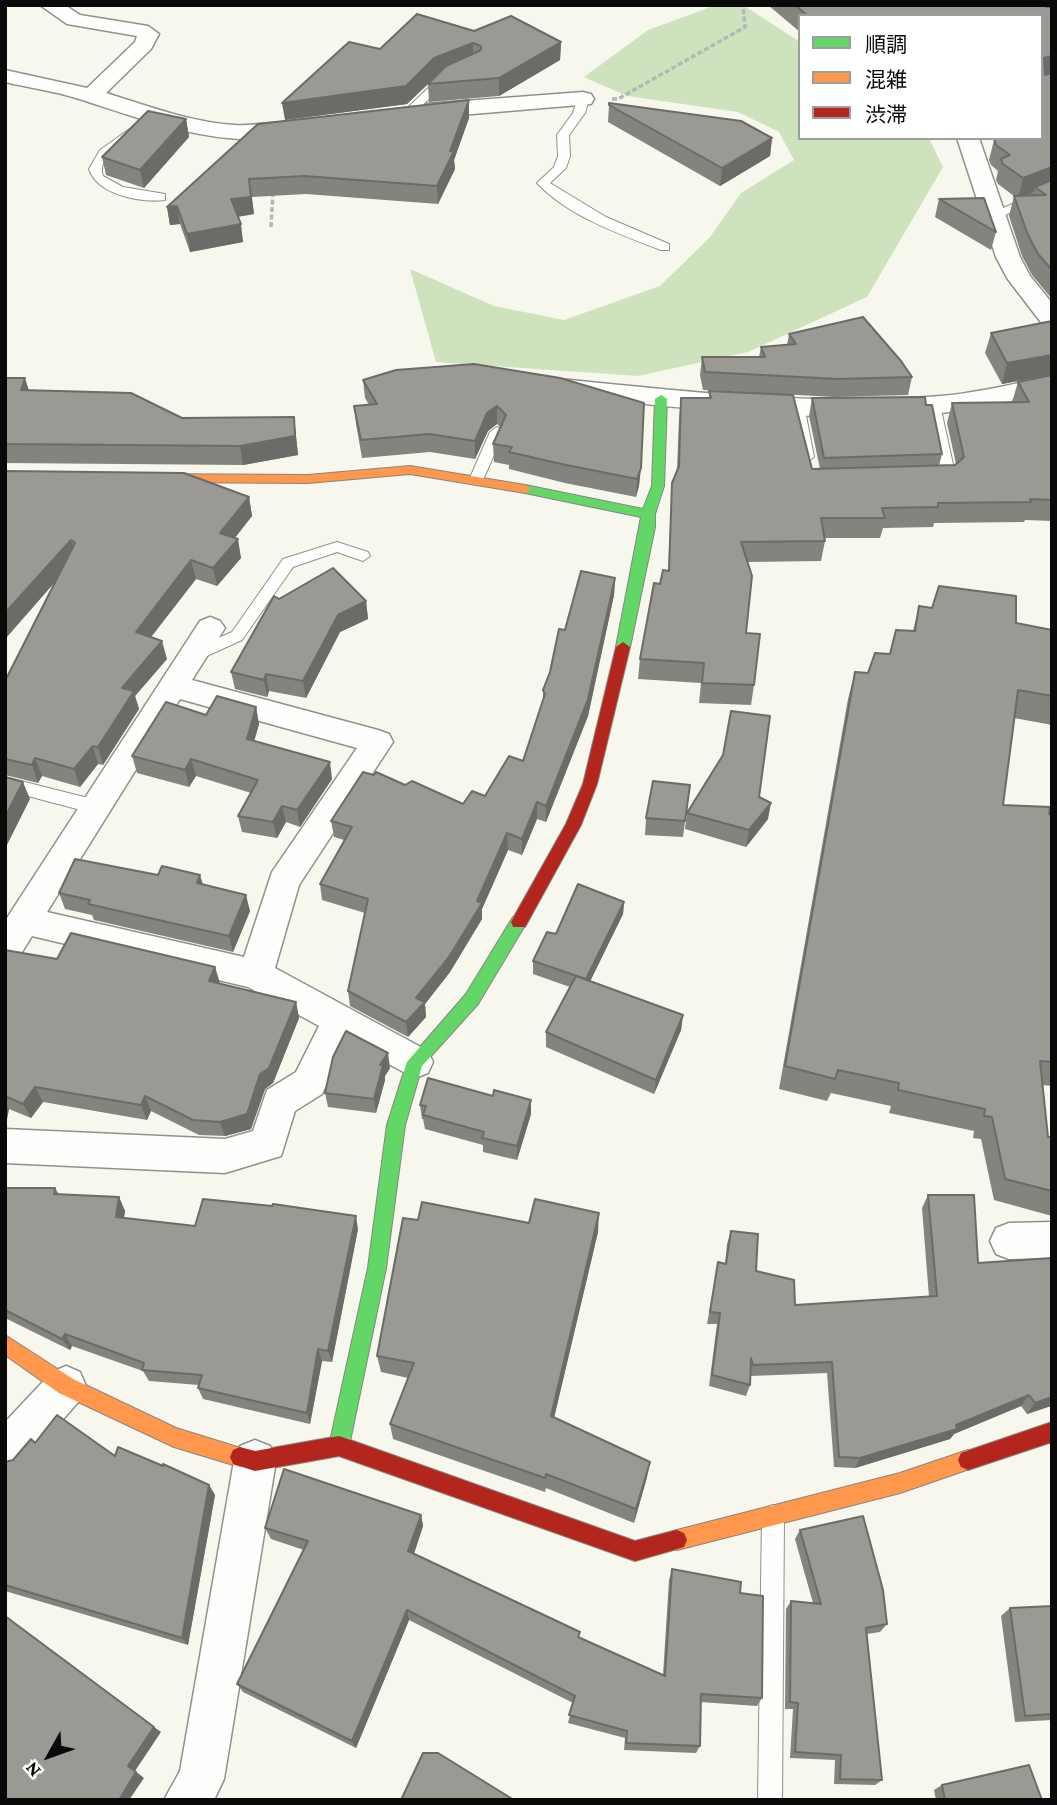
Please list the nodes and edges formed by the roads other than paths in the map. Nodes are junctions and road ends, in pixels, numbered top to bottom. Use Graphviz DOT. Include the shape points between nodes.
graph roads {
  1 [pos="50,5"];
  2 [pos="452,75"];
  3 [pos="5,76"];
  4 [pos="91,96"];
  5 [pos="583,99"];
  6 [pos="408,113"];
  7 [pos="156,116"];
  8 [pos="383,116"];
  9 [pos="317,125"];
  10 [pos="969,140"];
  11 [pos="1052,190"];
  12 [pos="161,197"];
  13 [pos="994,215"];
  14 [pos="666,247"];
  15 [pos="1052,320"];
  16 [pos="548,385"];
  17 [pos="1052,385"];
  18 [pos="661,399"];
  19 [pos="797,405"];
  20 [pos="933,405"];
  21 [pos="497,432"];
  22 [pos="810,470"];
  23 [pos="127,478"];
  24 [pos="922,479"];
  25 [pos="476,480"];
  26 [pos="648,514"];
  27 [pos="363,556"];
  28 [pos="210,628"];
  29 [pos="192,656"];
  30 [pos="173,686"];
  31 [pos="5,783"];
  32 [pos="96,807"];
  33 [pos="24,920"];
  34 [pos="5,950"];
  35 [pos="256,974"];
  36 [pos="339,1021"];
  37 [pos="415,1062"];
  38 [pos="5,1146"];
  39 [pos="1052,1240"];
  40 [pos="1009,1241"];
  41 [pos="5,1344"];
  42 [pos="66,1386"];
  43 [pos="1052,1432"];
  44 [pos="339,1446"];
  45 [pos="5,1453"];
  46 [pos="255,1461"];
  47 [pos="773,1515"];
  48 [pos="187,1800"];
  49 [pos="770,1800"];
  1 -- 4 [label="street" via="74,20 149,34 144,45"];
  2 -- 6 [label="lane"];
  3 -- 4 [label="street"];
  4 -- 7 [label="street"];
  5 -- 6 [label="street"];
  5 -- 14 [label="lane" via="563,135 560,168 543,183 620,230"];
  6 -- 8 [label="street"];
  7 -- 9 [label="street" via="232,134"];
  7 -- 12 [label="lane" via="114,142 96,165 99,178 108,186"];
  10 -- 13 [label="street"];
  11 -- 13 [label="lane"];
  13 -- 15 [label="street" via="1019,278"];
  16 -- 18 [label="street"];
  17 -- 20 [label="street"];
  18 -- 19 [label="street"];
  18 -- 26 [label="street" via="658,486"];
  19 -- 20 [label="street"];
  19 -- 22 [label="lane"];
  20 -- 24 [label="lane" via="949,478"];
  21 -- 25 [label="lane"];
  23 -- 25 [label="street" via="308,479 410,470"];
  25 -- 26 [label="street"];
  26 -- 37 [label="street" via="609,713 590,784 573,825 471,999"];
  27 -- 29 [label="lane" via="337,547 288,563 237,636"];
  28 -- 29 [label="street"];
  29 -- 30 [label="street"];
  30 -- 32 [label="street"];
  30 -- 35 [label="street" via="378,742 284,881"];
  31 -- 32 [label="lane"];
  32 -- 33 [label="street"];
  33 -- 34 [label="street"];
  33 -- 35 [label="street"];
  35 -- 36 [label="street"];
  36 -- 37 [label="street"];
  36 -- 38 [label="street" via="309,1083 280,1101 268,1144 225,1156"];
  37 -- 44 [label="street" via="396,1125 377,1268"];
  39 -- 40 [label="street"];
  41 -- 42 [label="street"];
  42 -- 45 [label="street"];
  42 -- 46 [label="street" via="174,1437"];
  43 -- 47 [label="street" via="900,1483"];
  44 -- 46 [label="street"];
  44 -- 47 [label="street" via="635,1551"];
  46 -- 48 [label="street" via="201,1779"];
  47 -- 49 [label="lane"];
}
